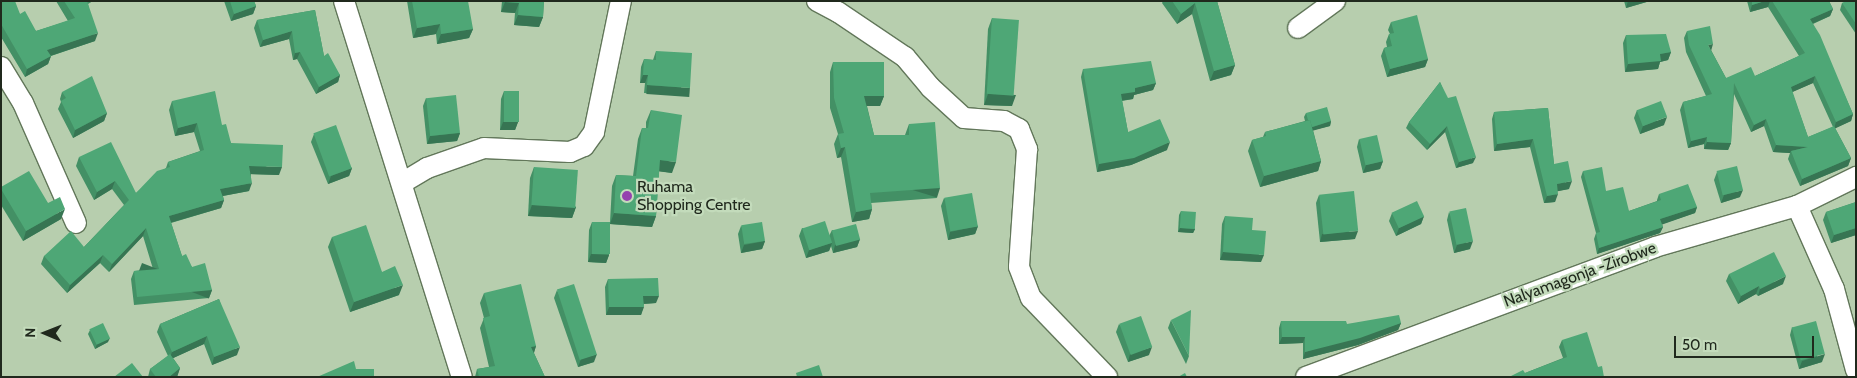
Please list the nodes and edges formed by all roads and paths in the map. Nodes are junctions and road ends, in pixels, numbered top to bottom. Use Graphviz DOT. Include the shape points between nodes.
graph roads {
  1 [pos="344,1"];
  2 [pos="621,1"];
  3 [pos="817,1"];
  4 [pos="1335,1"];
  5 [pos="1298,28"];
  6 [pos="1,67"];
  7 [pos="1856,177"];
  8 [pos="402,184"];
  9 [pos="1797,206"];
  10 [pos="76,223"];
  11 [pos="1856,370"];
  12 [pos="462,377"];
  13 [pos="1107,377"];
  14 [pos="1306,377"];
  1 -- 8 [label="street"];
  2 -- 8 [label="street" via="594,132 584,146 570,152 484,148 427,168"];
  3 -- 13 [label="street" via="904,57 964,118 1004,121 1019,129 1027,149 1019,267 1031,298"];
  4 -- 5 [label="street"];
  6 -- 10 [label="street" via="24,103"];
  7 -- 9 [label="street, Nalyamagonja -Zirobwe"];
  8 -- 12 [label="street"];
  9 -- 11 [label="street" via="1834,289"];
  9 -- 14 [label="street, Nalyamagonja -Zirobwe" via="1654,247"];
}
